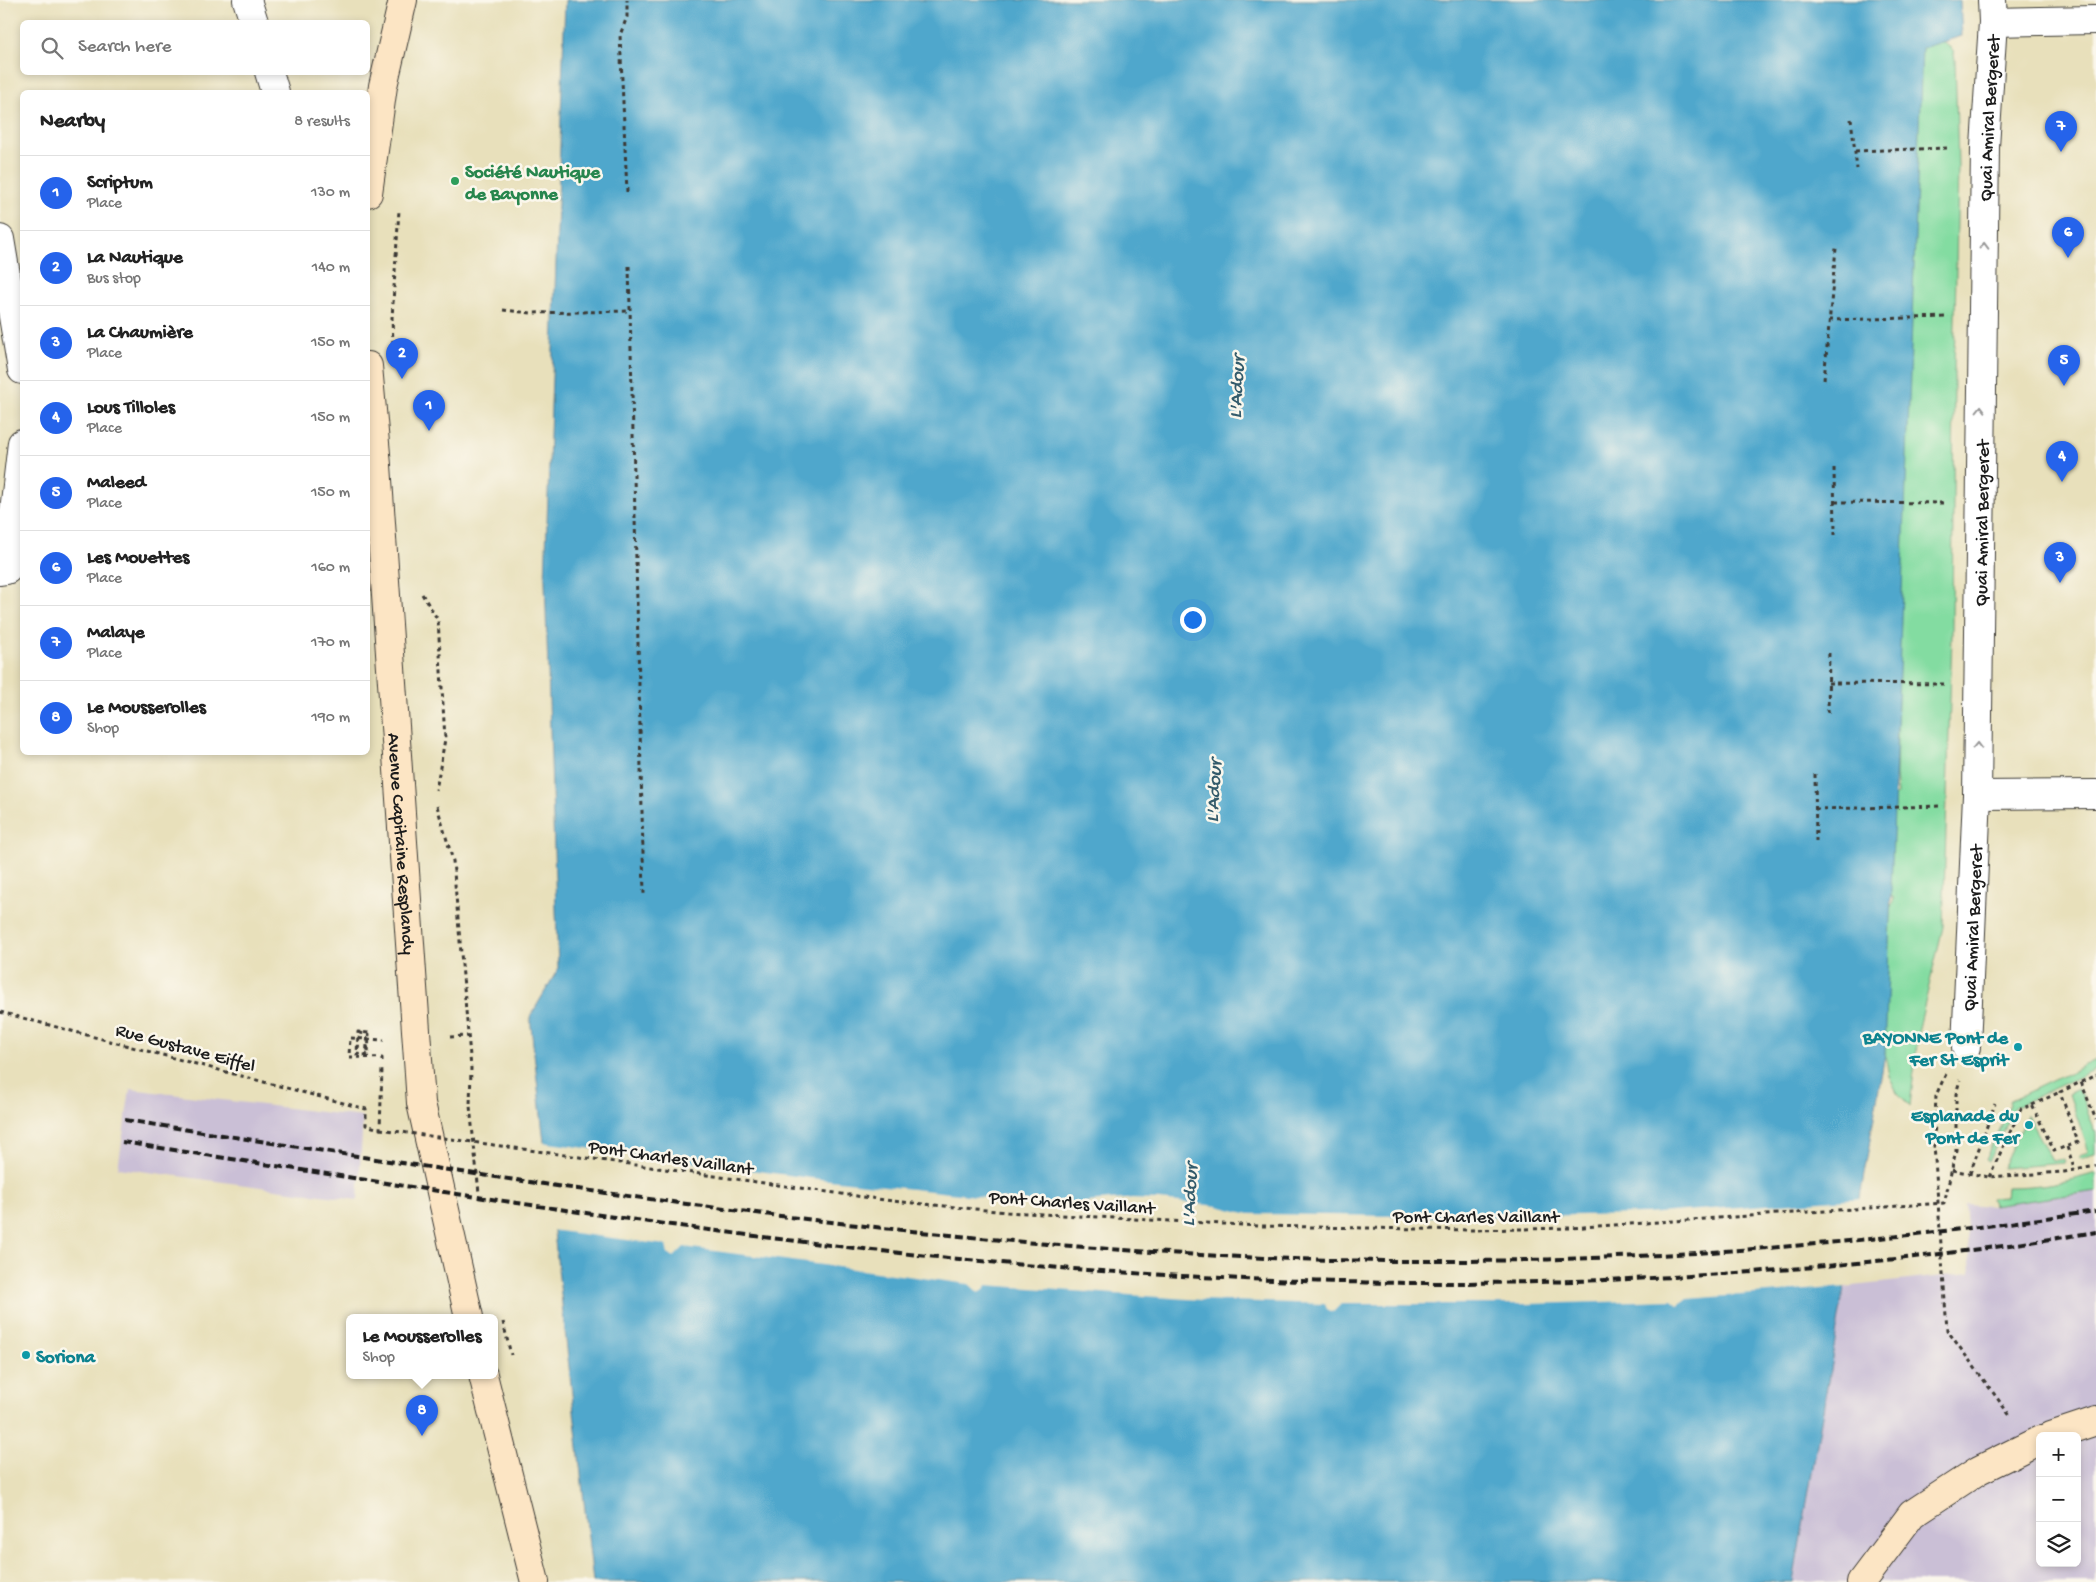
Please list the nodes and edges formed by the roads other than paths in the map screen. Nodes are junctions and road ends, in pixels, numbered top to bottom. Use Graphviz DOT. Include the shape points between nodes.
graph roads {
  1 [pos="247,0"];
  2 [pos="403,0"];
  3 [pos="1992,11"];
  4 [pos="253,20"];
  5 [pos="2096,20"];
  6 [pos="270,75"];
  7 [pos="274,90"];
  8 [pos="370,178"];
  9 [pos="0,239"];
  10 [pos="20,358"];
  11 [pos="370,388"];
  12 [pos="20,460"];
  13 [pos="0,571"];
  14 [pos="2096,794"];
  15 [pos="1976,800"];
  16 [pos="1966,1047"];
  17 [pos="468,1314"];
  18 [pos="484,1379"];
  19 [pos="2096,1421"];
  20 [pos="2064,1432"];
  21 [pos="2036,1442"];
  22 [pos="535,1582"];
  23 [pos="1861,1582"];
  1 -- 4 [label="street"];
  2 -- 8 [label="main road" via="382,86"];
  3 -- 5 [label="street"];
  15 -- 3 [label="street, Quai Amiral Bergeret, one-way" via="1985,147"];
  6 -- 7 [label="street"];
  9 -- 10 [label="street"];
  11 -- 17 [label="main road, Avenue Capitaine Resplandy" via="421,1103"];
  12 -- 13 [label="street" via="7,570"];
  14 -- 15 [label="street"];
  15 -- 16 [label="street, Quai Amiral Bergeret"];
  18 -- 22 [label="main road"];
  19 -- 20 [label="main road"];
  21 -- 23 [label="main road" via="1979,1470 1912,1514"];
}
